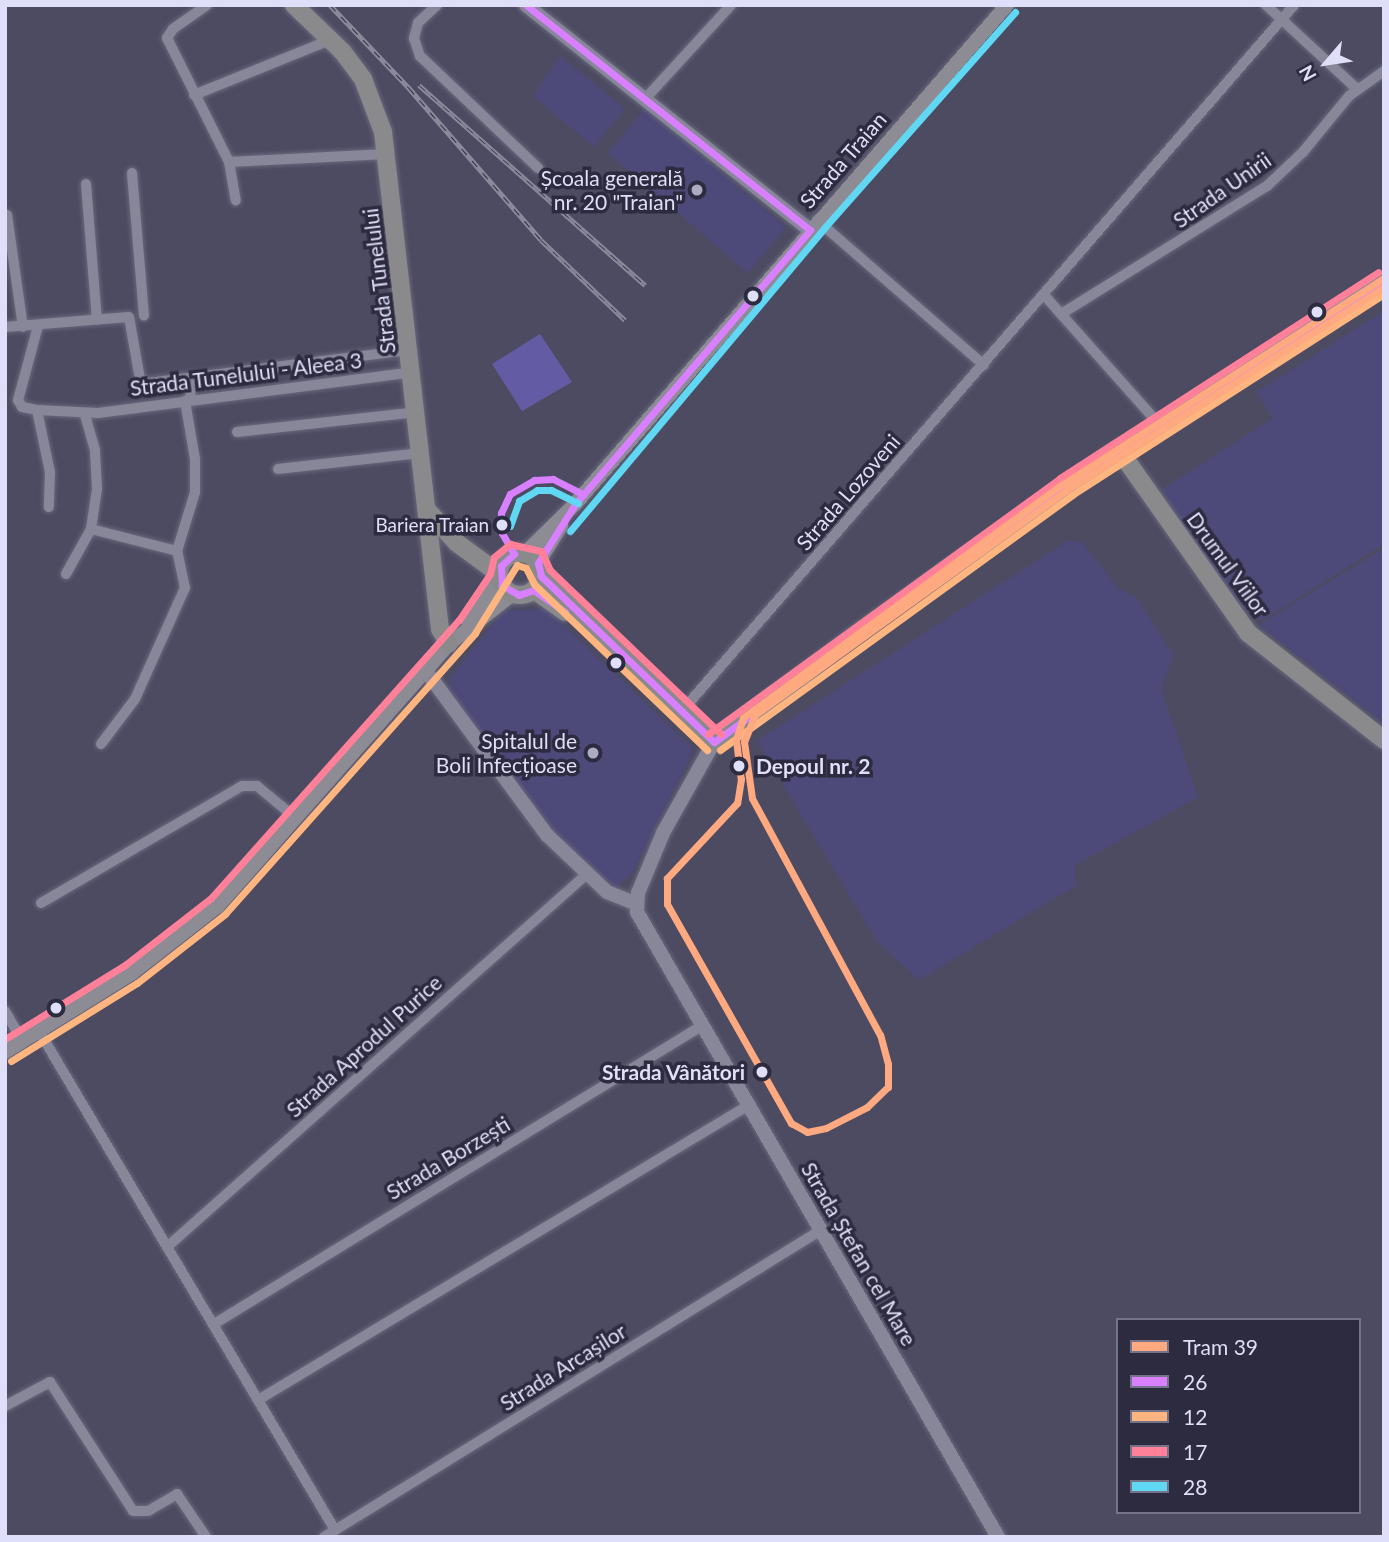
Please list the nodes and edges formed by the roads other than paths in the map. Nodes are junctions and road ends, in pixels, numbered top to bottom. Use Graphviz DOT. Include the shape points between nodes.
graph roads {
  1 [pos="207,5"];
  2 [pos="294,5"];
  3 [pos="437,5"];
  4 [pos="526,5"];
  5 [pos="730,5"];
  6 [pos="1266,5"];
  7 [pos="1294,5"];
  8 [pos="1001,8"];
  9 [pos="1282,19"];
  10 [pos="330,40"];
  11 [pos="1384,71"];
  12 [pos="1357,89"];
  13 [pos="194,94"];
  14 [pos="645,99"];
  15 [pos="387,154"];
  16 [pos="229,162"];
  17 [pos="538,168"];
  18 [pos="132,173"];
  19 [pos="86,184"];
  20 [pos="236,200"];
  21 [pos="7,215"];
  22 [pos="813,225"];
  23 [pos="1384,281"];
  24 [pos="1044,295"];
  25 [pos="1061,314"];
  26 [pos="144,315"];
  27 [pos="97,320"];
  28 [pos="38,326"];
  29 [pos="5,327"];
  30 [pos="23,327"];
  31 [pos="410,350"];
  32 [pos="984,365"];
  33 [pos="412,372"];
  34 [pos="189,378"];
  35 [pos="188,400"];
  36 [pos="37,410"];
  37 [pos="417,412"];
  38 [pos="85,414"];
  39 [pos="1160,425"];
  40 [pos="237,432"];
  41 [pos="1119,450"];
  42 [pos="422,453"];
  43 [pos="278,469"];
  44 [pos="49,507"];
  45 [pos="428,511"];
  46 [pos="91,529"];
  47 [pos="177,551"];
  48 [pos="501,571"];
  49 [pos="534,571"];
  50 [pos="66,574"];
  51 [pos="513,594"];
  52 [pos="467,626"];
  53 [pos="449,644"];
  54 [pos="426,671"];
  55 [pos="680,713"];
  56 [pos="1384,740"];
  57 [pos="714,742"];
  58 [pos="101,744"];
  59 [pos="297,819"];
  60 [pos="587,874"];
  61 [pos="41,903"];
  62 [pos="636,904"];
  63 [pos="5,1011"];
  64 [pos="702,1025"];
  65 [pos="39,1031"];
  66 [pos="22,1041"];
  67 [pos="5,1052"];
  68 [pos="749,1105"];
  69 [pos="821,1230"];
  70 [pos="167,1247"];
  71 [pos="214,1324"];
  72 [pos="258,1400"];
  73 [pos="5,1406"];
  74 [pos="335,1530"];
  75 [pos="206,1537"];
  76 [pos="324,1537"];
  77 [pos="998,1537"];
  1 -- 13 [label="street" via="168,35"];
  2 -- 10 [label="highway, Strada Tunelului"];
  3 -- 17 [label="street" via="418,23 414,38 420,56"];
  4 -- 14 [label="street"];
  5 -- 14 [label="street"];
  6 -- 9 [label="street"];
  7 -- 9 [label="street, Strada Lozoveni"];
  8 -- 22 [label="main road, Strada Traian"];
  9 -- 12 [label="street"];
  9 -- 24 [label="street, Strada Lozoveni"];
  10 -- 13 [label="street"];
  10 -- 15 [label="highway, Strada Tunelului" via="370,92"];
  11 -- 12 [label="street, Strada Unirii"];
  12 -- 25 [label="street, Strada Unirii" via="1267,186"];
  13 -- 16 [label="street"];
  14 -- 22 [label="street"];
  15 -- 16 [label="street"];
  15 -- 31 [label="highway, Strada Tunelului"];
  16 -- 20 [label="street"];
  18 -- 26 [label="street"];
  19 -- 27 [label="street"];
  21 -- 30 [label="street"];
  22 -- 32 [label="street"];
  22 -- 49 [label="main road, Strada Traian" via="576,503"];
  23 -- 39 [label="main road"];
  24 -- 25 [label="street"];
  24 -- 32 [label="street, Strada Lozoveni"];
  25 -- 39 [label="street"];
  27 -- 28 [label="street"];
  27 -- 34 [label="street" via="129,317 143,383"];
  28 -- 30 [label="street"];
  28 -- 36 [label="street" via="18,400 22,407"];
  29 -- 30 [label="street"];
  31 -- 33 [label="highway, Strada Tunelului"];
  31 -- 34 [label="street"];
  32 -- 55 [label="street, Strada Lozoveni"];
  33 -- 35 [label="street, Strada Tunelului - Aleea 3"];
  33 -- 37 [label="highway, Strada Tunelului"];
  34 -- 35 [label="street"];
  35 -- 38 [label="street, Strada Tunelului - Aleea 3"];
  35 -- 47 [label="street" via="195,492"];
  36 -- 38 [label="street, Strada Tunelului - Aleea 3"];
  36 -- 44 [label="street" via="50,472"];
  37 -- 40 [label="street"];
  37 -- 42 [label="highway, Strada Tunelului"];
  38 -- 46 [label="street" via="97,474"];
  39 -- 41 [label="main road"];
  41 -- 56 [label="highway, Drumul Viilor" via="1248,633"];
  41 -- 57 [label="highway" via="863,630"];
  42 -- 43 [label="street"];
  42 -- 45 [label="highway, Strada Tunelului"];
  45 -- 48 [label="highway" via="446,533"];
  45 -- 53 [label="highway, Strada Tunelului" via="440,629"];
  46 -- 47 [label="street"];
  46 -- 50 [label="street"];
  47 -- 58 [label="street" via="185,588 135,699"];
  48 -- 49 [label="highway"];
  48 -- 51 [label="highway"];
  48 -- 52 [label="main road"];
  49 -- 51 [label="highway"];
  49 -- 55 [label="highway"];
  51 -- 52 [label="main road"];
  52 -- 53 [label="main road"];
  53 -- 54 [label="main road"];
  54 -- 59 [label="main road"];
  54 -- 60 [label="street" via="531,817"];
  55 -- 57 [label="highway"];
  57 -- 62 [label="street" via="663,833"];
  59 -- 61 [label="street" via="257,786 242,786"];
  59 -- 65 [label="main road" via="233,891 169,948"];
  60 -- 62 [label="street" via="614,897"];
  60 -- 70 [label="street, Strada Aprodul Purice"];
  62 -- 64 [label="street, Strada Ștefan cel Mare"];
  63 -- 66 [label="street"];
  64 -- 68 [label="street, Strada Ștefan cel Mare"];
  64 -- 71 [label="street, Strada Borzești"];
  65 -- 66 [label="main road"];
  65 -- 70 [label="street"];
  66 -- 67 [label="main road"];
  68 -- 69 [label="street, Strada Ștefan cel Mare"];
  68 -- 72 [label="street"];
  69 -- 74 [label="street, Strada Arcașilor"];
  69 -- 77 [label="street, Strada Ștefan cel Mare"];
  70 -- 71 [label="street"];
  71 -- 72 [label="street"];
  72 -- 74 [label="street"];
  73 -- 75 [label="street" via="50,1382 133,1511 148,1511 177,1494"];
  74 -- 76 [label="street, Strada Arcașilor"];
}
